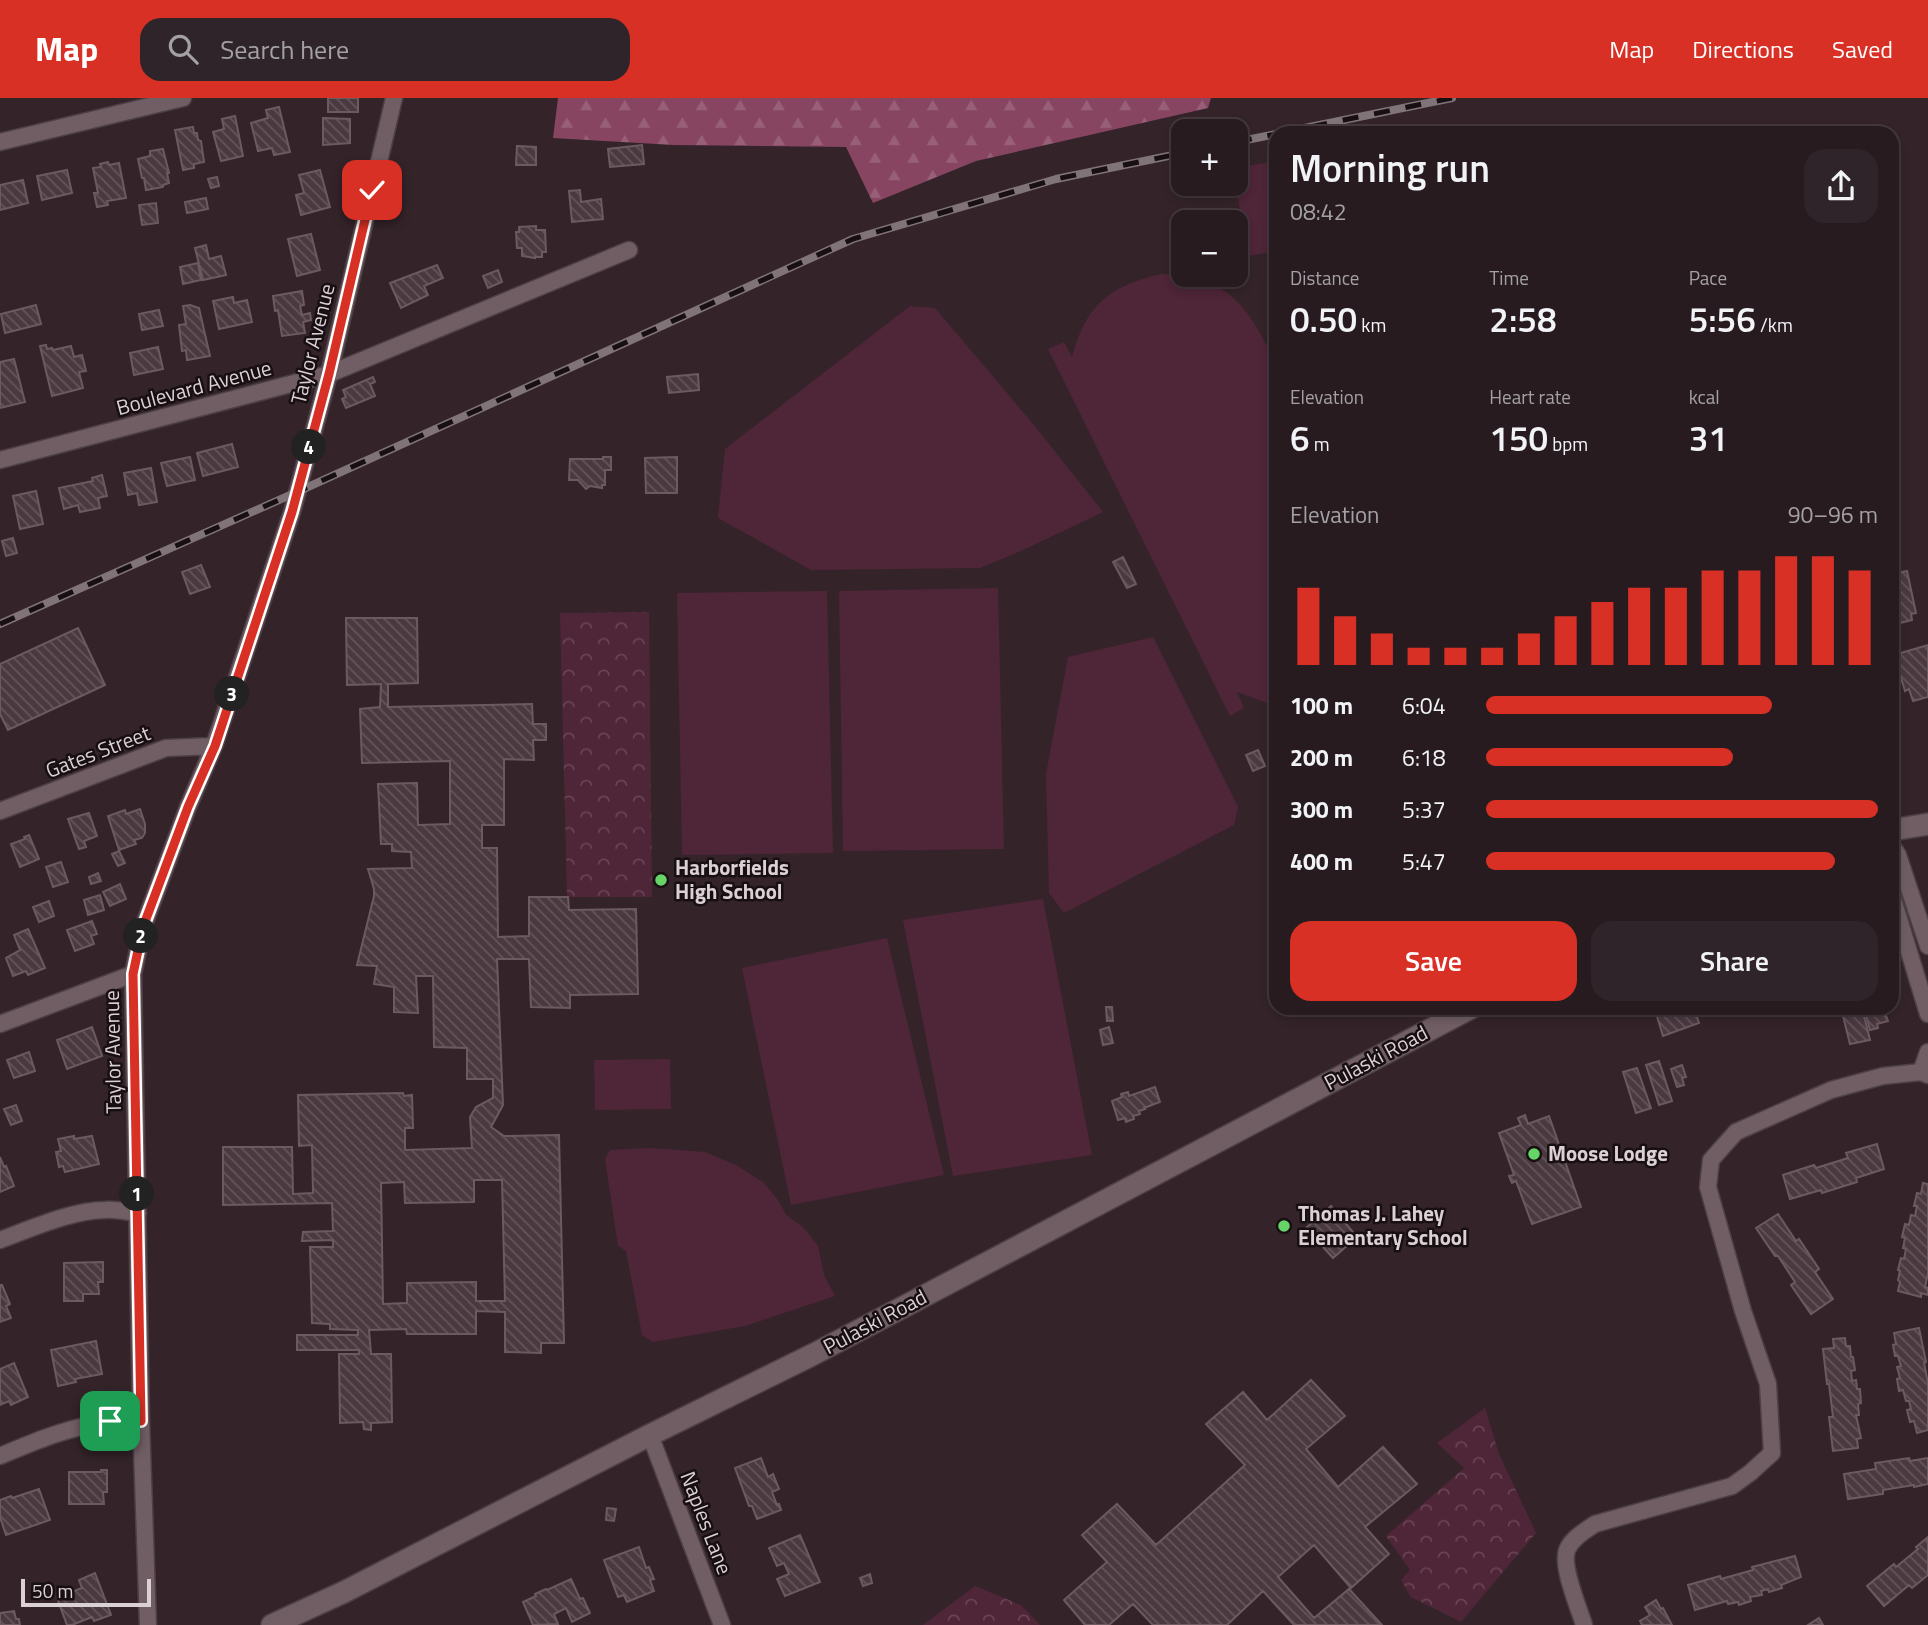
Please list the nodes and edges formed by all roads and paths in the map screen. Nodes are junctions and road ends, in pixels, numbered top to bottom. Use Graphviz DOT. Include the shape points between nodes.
graph roads {
  1 [pos="183,98"];
  2 [pos="394,98"];
  3 [pos="0,142"];
  4 [pos="629,250"];
  5 [pos="329,374"];
  6 [pos="0,460"];
  7 [pos="215,746"];
  8 [pos="0,811"];
  9 [pos="1928,824"];
  10 [pos="1899,829"];
  11 [pos="1899,859"];
  12 [pos="1899,919"];
  13 [pos="1928,946"];
  14 [pos="133,974"];
  15 [pos="1928,1014"];
  16 [pos="1458,1015"];
  17 [pos="0,1024"];
  18 [pos="1928,1052"];
  19 [pos="1924,1073"];
  20 [pos="138,1213"];
  21 [pos="0,1240"];
  22 [pos="141,1421"];
  23 [pos="650,1435"];
  24 [pos="0,1456"];
  25 [pos="148,1625"];
  26 [pos="272,1625"];
  27 [pos="722,1625"];
  28 [pos="1584,1625"];
  1 -- 3 [label="street"];
  2 -- 5 [label="street, Taylor Avenue"];
  4 -- 5 [label="street, Boulevard Avenue"];
  5 -- 6 [label="street, Boulevard Avenue"];
  5 -- 7 [label="street, Taylor Avenue" via="292,512"];
  7 -- 8 [label="street, Gates Street" via="166,748"];
  7 -- 14 [label="street, Taylor Avenue" via="143,927"];
  9 -- 10 [label="main road"];
  11 -- 13 [label="street"];
  12 -- 15 [label="street"];
  14 -- 17 [label="street"];
  14 -- 20 [label="street, Taylor Avenue"];
  16 -- 23 [label="main road, Pulaski Road" via="814,1354"];
  18 -- 19 [label="street"];
  19 -- 28 [label="street" via="1883,1076 1831,1090 1736,1132 1712,1160 1708,1187 1768,1384 1772,1453 1732,1486 1595,1524 1579,1534 1567,1551 1566,1567"];
  20 -- 21 [label="street" via="105,1210 75,1215"];
  20 -- 22 [label="street, Taylor Avenue"];
  22 -- 24 [label="street" via="80,1427"];
  22 -- 25 [label="street, Taylor Avenue"];
  23 -- 26 [label="main road, Pulaski Road"];
  23 -- 27 [label="street, Naples Lane"];
}
